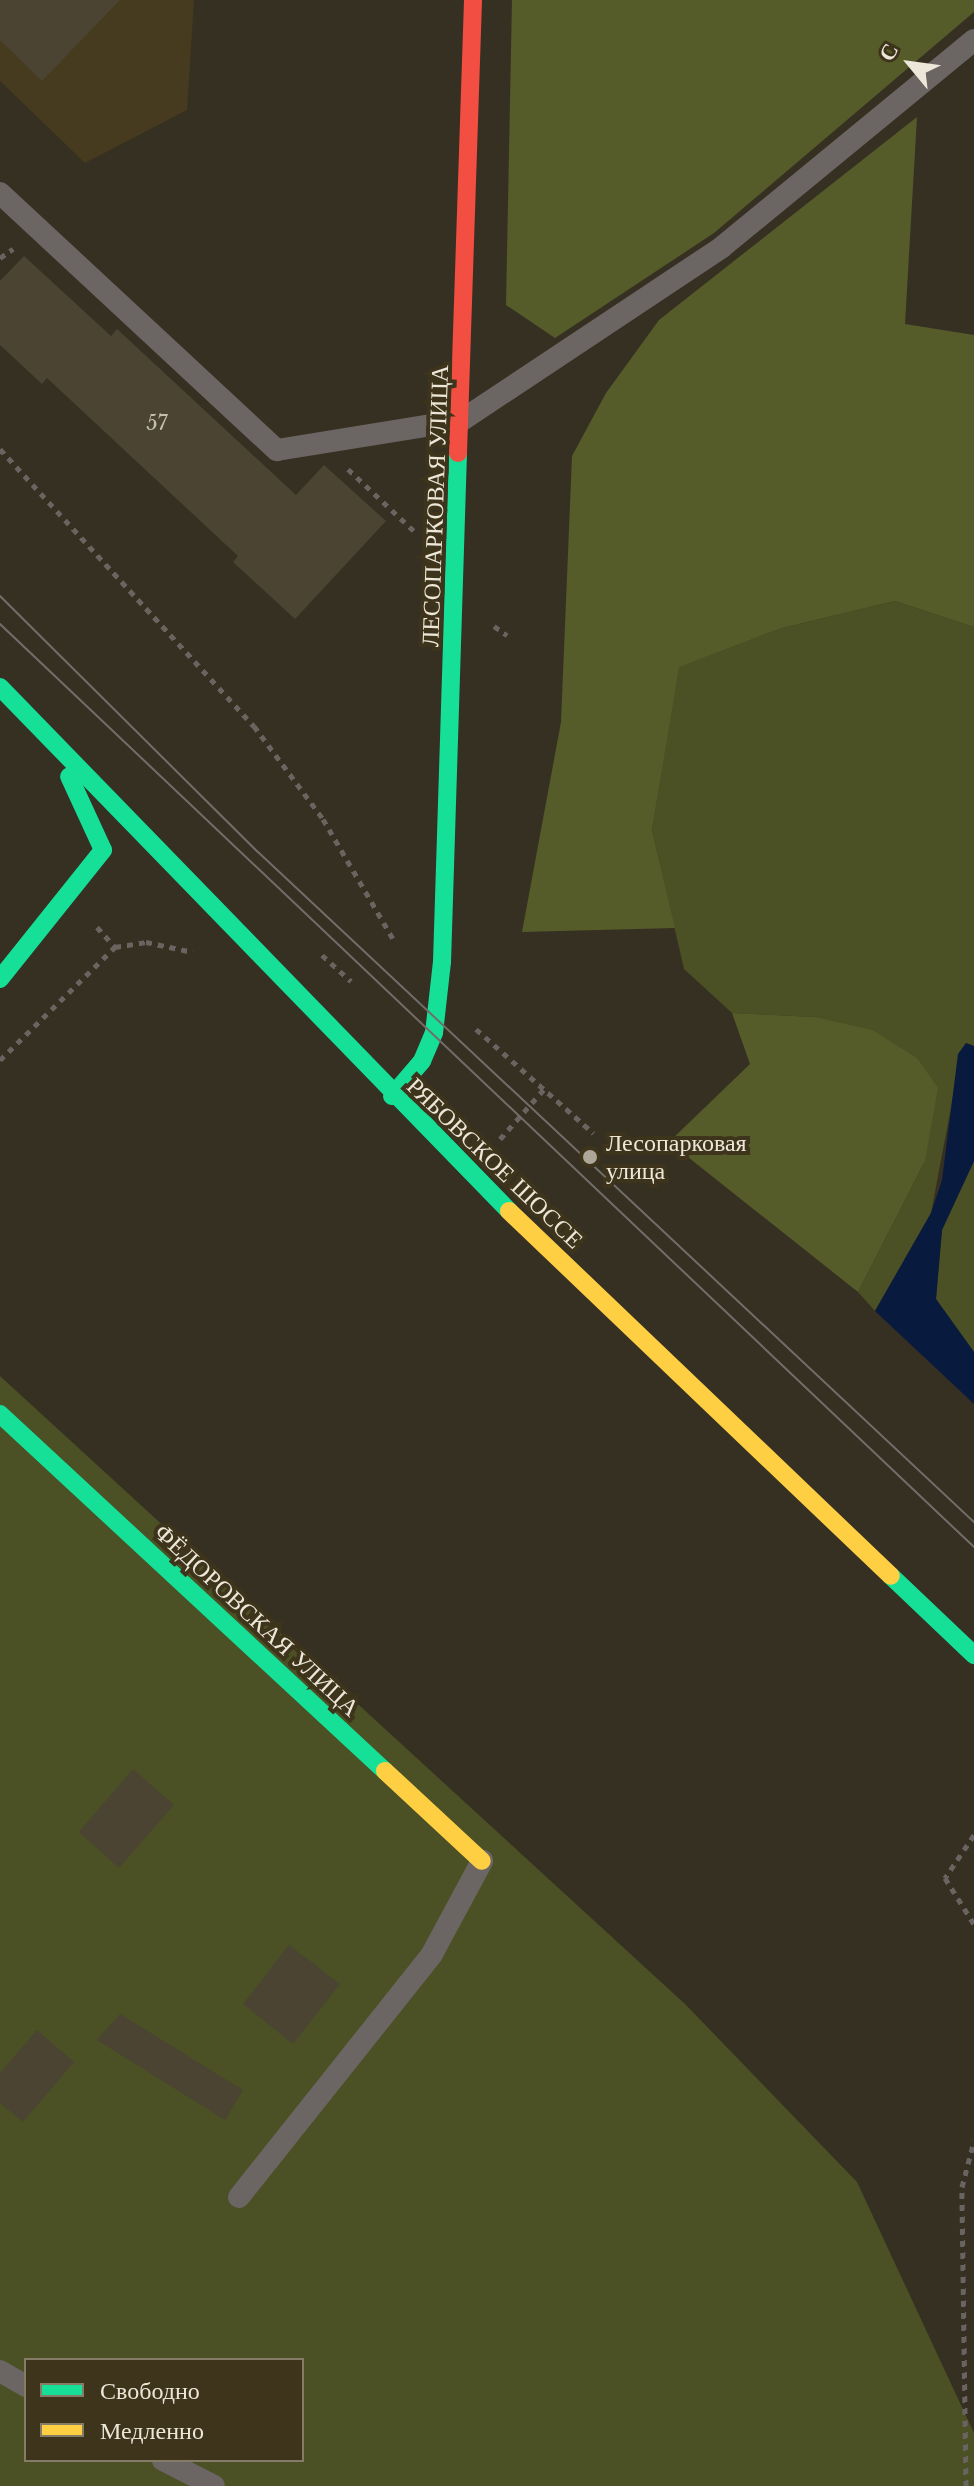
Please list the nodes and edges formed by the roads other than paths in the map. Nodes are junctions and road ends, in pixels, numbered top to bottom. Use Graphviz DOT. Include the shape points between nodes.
graph roads {
  1 [pos="473,0"];
  2 [pos="974,40"];
  3 [pos="0,193"];
  4 [pos="462,420"];
  5 [pos="0,687"];
  6 [pos="45,731"];
  7 [pos="0,979"];
  8 [pos="392,1096"];
  9 [pos="0,1414"];
  10 [pos="974,1655"];
  11 [pos="482,1861"];
  12 [pos="239,2197"];
  13 [pos="0,2371"];
  14 [pos="24,2385"];
  15 [pos="167,2462"];
  16 [pos="214,2486"];
  1 -- 4 [label="street, ЛЕСОПАРКОВАЯ УЛИЦА"];
  2 -- 4 [label="lane" via="722,247"];
  3 -- 4 [label="lane" via="277,450"];
  4 -- 8 [label="street, ЛЕСОПАРКОВАЯ УЛИЦА" via="438,1016 422,1061"];
  5 -- 6 [label="street, РЯБОВСКОЕ ШОССЕ"];
  6 -- 7 [label="street" via="93,820 103,850"];
  6 -- 8 [label="street, РЯБОВСКОЕ ШОССЕ"];
  8 -- 10 [label="street, РЯБОВСКОЕ ШОССЕ"];
  9 -- 11 [label="street, ФЁДОРОВСКАЯ УЛИЦА"];
  11 -- 12 [label="lane" via="432,1954"];
  13 -- 14 [label="lane"];
  15 -- 16 [label="lane"];
}
